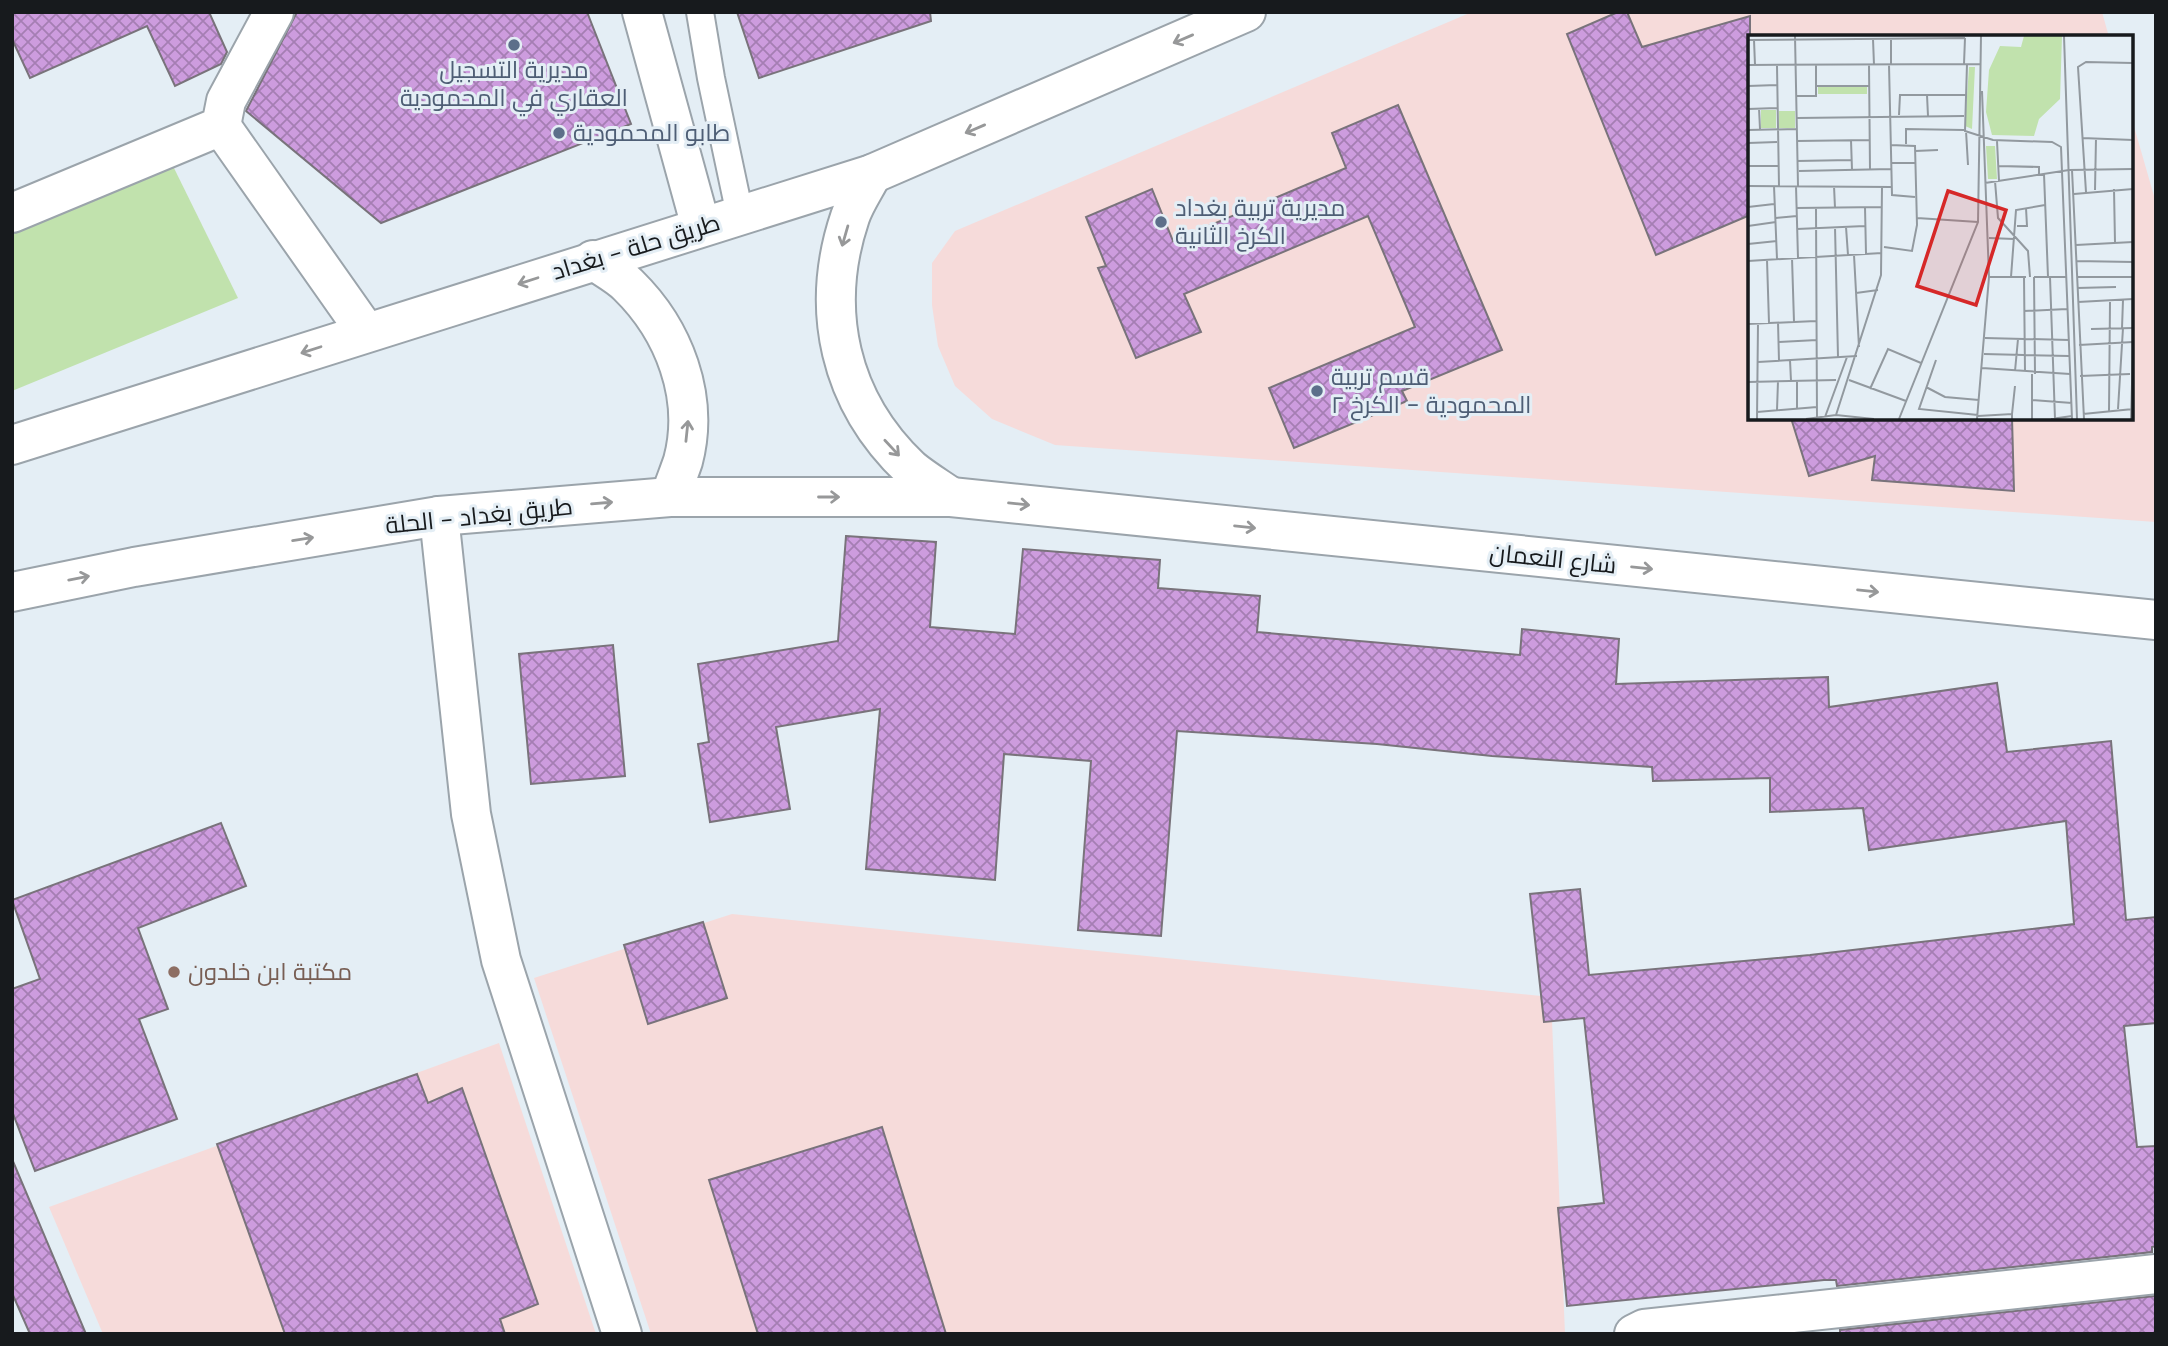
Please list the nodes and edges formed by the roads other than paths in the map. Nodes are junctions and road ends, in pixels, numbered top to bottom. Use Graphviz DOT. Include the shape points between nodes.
graph roads {
  1 [pos="274,12"];
  2 [pos="642,12"];
  3 [pos="700,12"];
  4 [pos="1246,12"];
  5 [pos="221,126"];
  6 [pos="872,174"];
  7 [pos="12,213"];
  8 [pos="740,215"];
  9 [pos="701,227"];
  10 [pos="593,260"];
  11 [pos="366,332"];
  12 [pos="12,445"];
  13 [pos="670,497"];
  14 [pos="951,497"];
  15 [pos="439,516"];
  16 [pos="12,592"];
  17 [pos="2156,620"];
  18 [pos="2156,1274"];
  19 [pos="1753,1326"];
  20 [pos="622,1334"];
  21 [pos="1634,1334"];
  1 -- 5 [label="main road" via="226,101"];
  2 -- 9 [label="main road"];
  3 -- 8 [label="lane"];
  4 -- 6 [label="main road, طريق حلة - بغداد, one-way"];
  5 -- 7 [label="main road"];
  5 -- 11 [label="main road"];
  6 -- 8 [label="main road, طريق حلة - بغداد"];
  6 -- 14 [label="main road, one-way" via="851,214 838,260 835,306 841,352 856,396 881,436 913,470"];
  8 -- 9 [label="main road, طريق حلة - بغداد"];
  9 -- 10 [label="main road, طريق حلة - بغداد"];
  10 -- 11 [label="main road, طريق حلة - بغداد, one-way"];
  13 -- 10 [label="main road, one-way" via="683,460 688,421 684,382 672,345 652,311 625,283"];
  11 -- 12 [label="main road, طريق حلة - بغداد, one-way"];
  13 -- 14 [label="main road, طريق بغداد - الحلة, one-way"];
  15 -- 13 [label="main road, طريق بغداد - الحلة, one-way"];
  14 -- 17 [label="main road, شارع النعمان, one-way"];
  16 -- 15 [label="main road, طريق بغداد - الحلة, one-way"];
  15 -- 20 [label="main road" via="471,814 501,960"];
  18 -- 19 [label="main road"];
  19 -- 21 [label="main road" via="1644,1329"];
}
